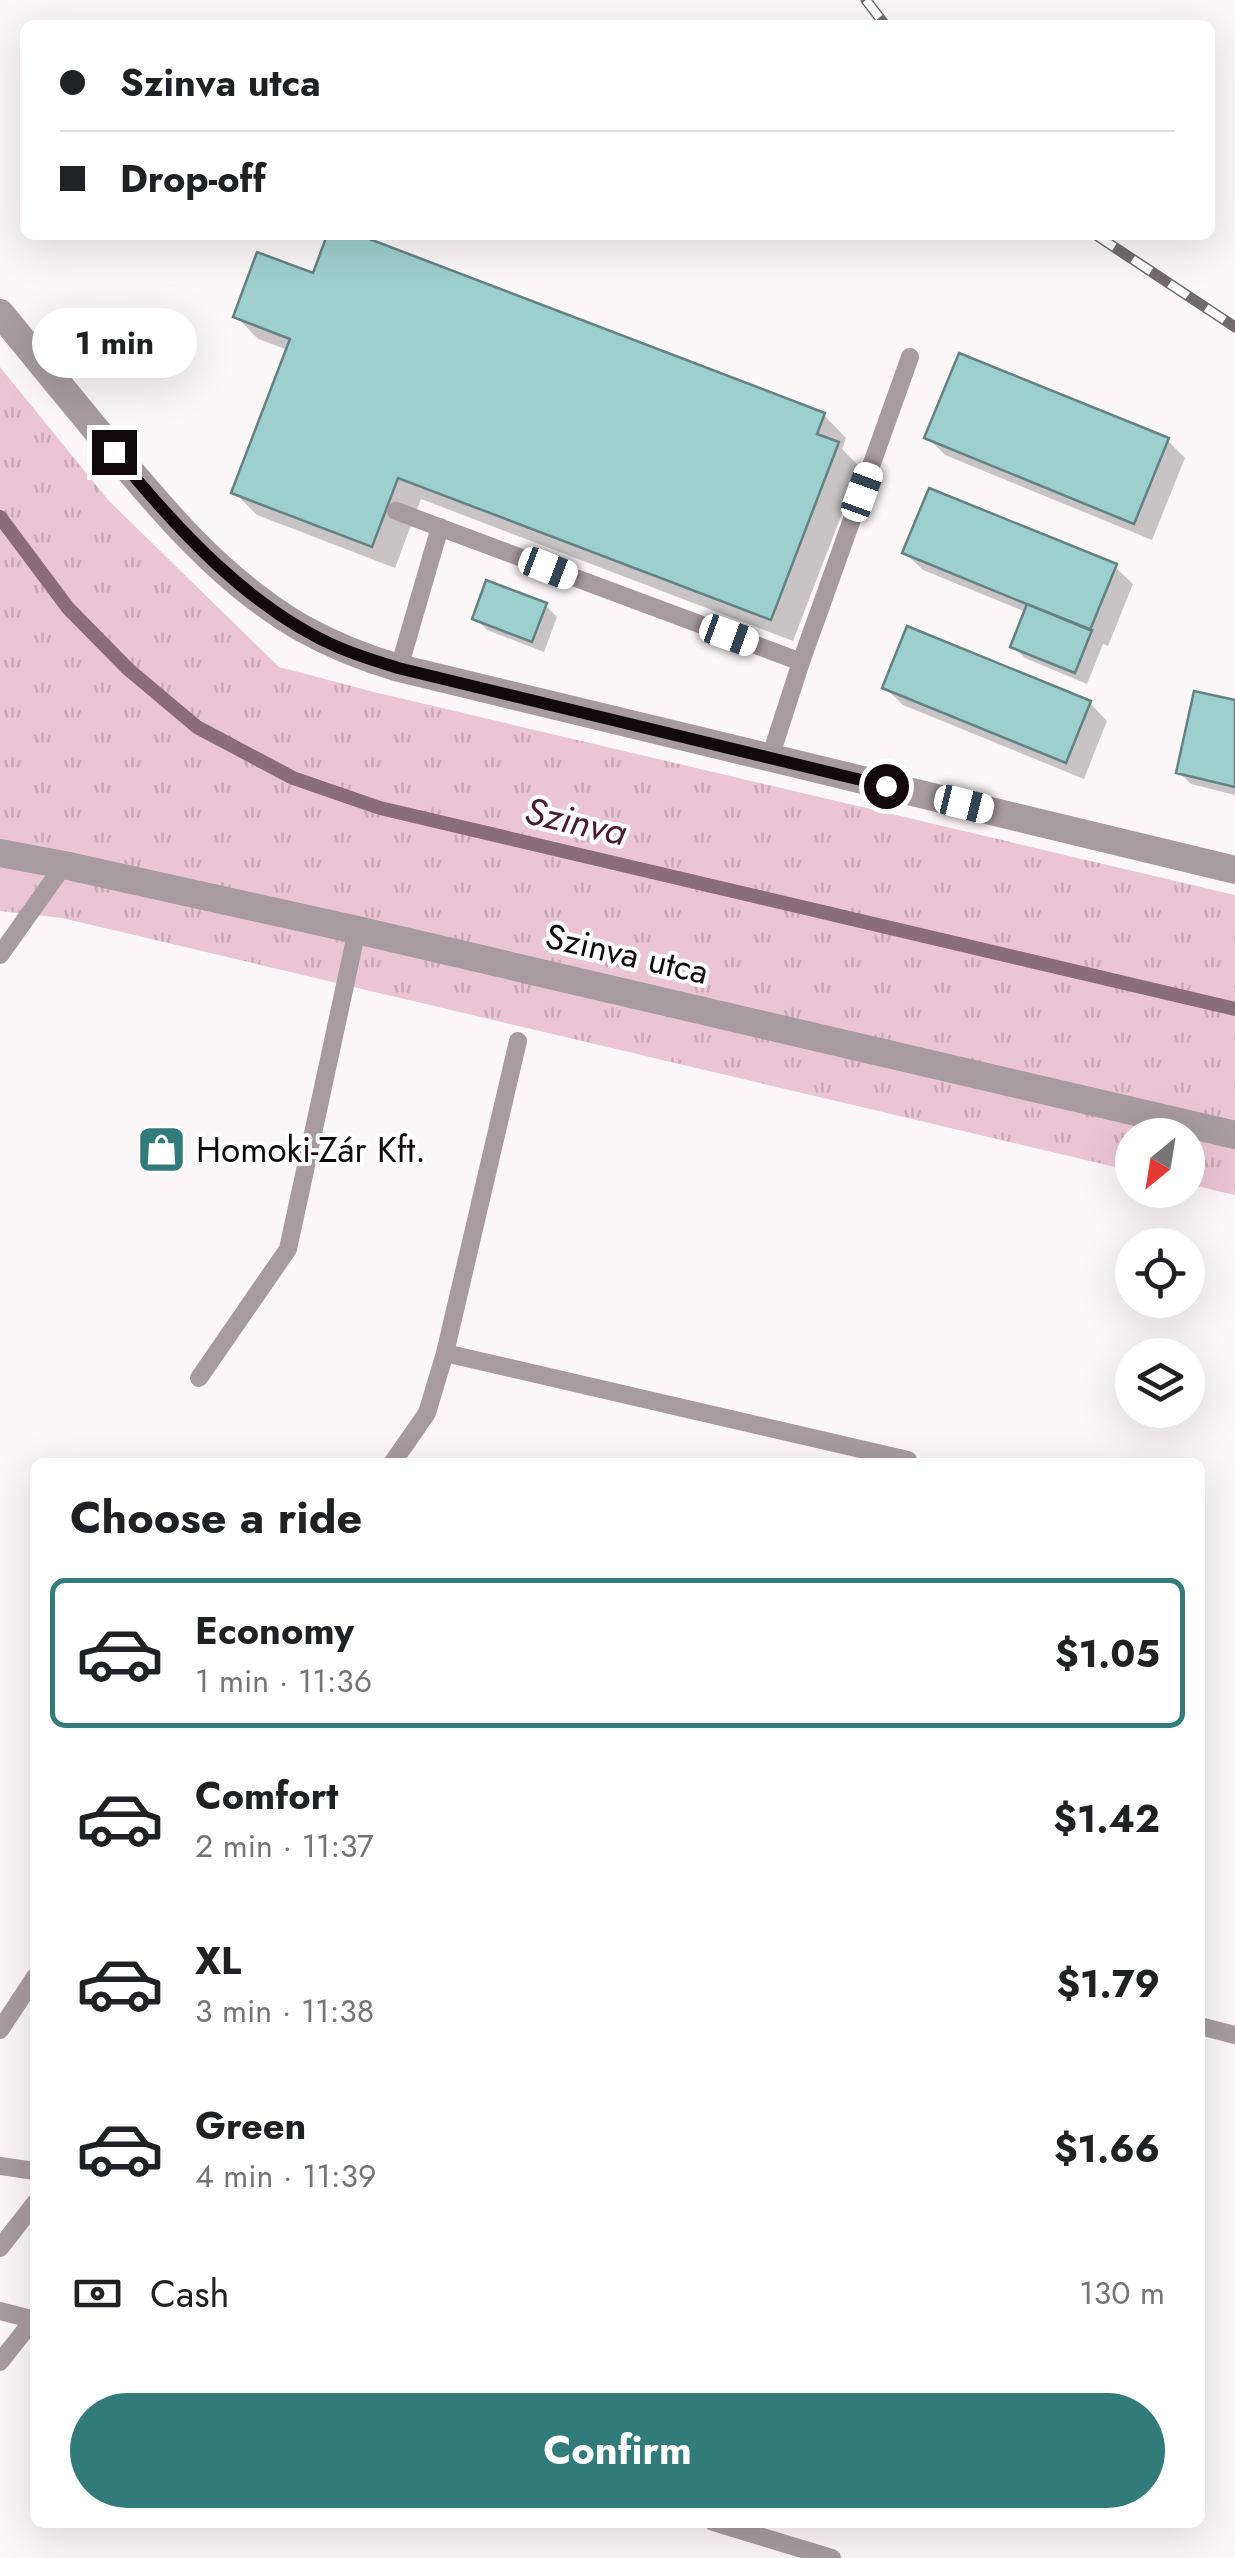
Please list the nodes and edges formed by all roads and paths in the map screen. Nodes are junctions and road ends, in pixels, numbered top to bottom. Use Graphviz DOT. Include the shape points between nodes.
graph roads {
  1 [pos="0,313"];
  2 [pos="910,357"];
  3 [pos="396,511"];
  4 [pos="440,527"];
  5 [pos="801,662"];
  6 [pos="392,666"];
  7 [pos="770,758"];
  8 [pos="0,853"];
  9 [pos="64,865"];
  10 [pos="1235,870"];
  11 [pos="357,930"];
  12 [pos="0,955"];
  13 [pos="518,1042"];
  14 [pos="1235,1134"];
  15 [pos="444,1353"];
  16 [pos="199,1378"];
  17 [pos="396,1458"];
  18 [pos="899,1458"];
  19 [pos="30,1985"];
  20 [pos="1205,2027"];
  21 [pos="0,2030"];
  22 [pos="1235,2035"];
  23 [pos="0,2166"];
  24 [pos="30,2170"];
  25 [pos="30,2209"];
  26 [pos="0,2248"];
  27 [pos="0,2311"];
  28 [pos="30,2319"];
  29 [pos="30,2326"];
  30 [pos="0,2362"];
  31 [pos="733,2528"];
  32 [pos="832,2558"];
  1 -- 6 [label="street" via="160,508 218,564 296,625"];
  2 -- 5 [label="lane"];
  3 -- 4 [label="lane"];
  4 -- 5 [label="lane"];
  4 -- 6 [label="lane"];
  5 -- 7 [label="lane"];
  6 -- 7 [label="street"];
  7 -- 10 [label="street"];
  8 -- 9 [label="street, Szinva utca"];
  9 -- 11 [label="street, Szinva utca"];
  9 -- 12 [label="lane"];
  11 -- 14 [label="street, Szinva utca"];
  11 -- 16 [label="lane" via="288,1249"];
  13 -- 15 [label="lane"];
  15 -- 17 [label="lane" via="426,1413"];
  15 -- 18 [label="lane"];
  19 -- 21 [label="lane"];
  20 -- 22 [label="lane"];
  23 -- 24 [label="lane"];
  25 -- 26 [label="lane"];
  27 -- 28 [label="lane"];
  29 -- 30 [label="lane"];
  31 -- 32 [label="lane"];
}
